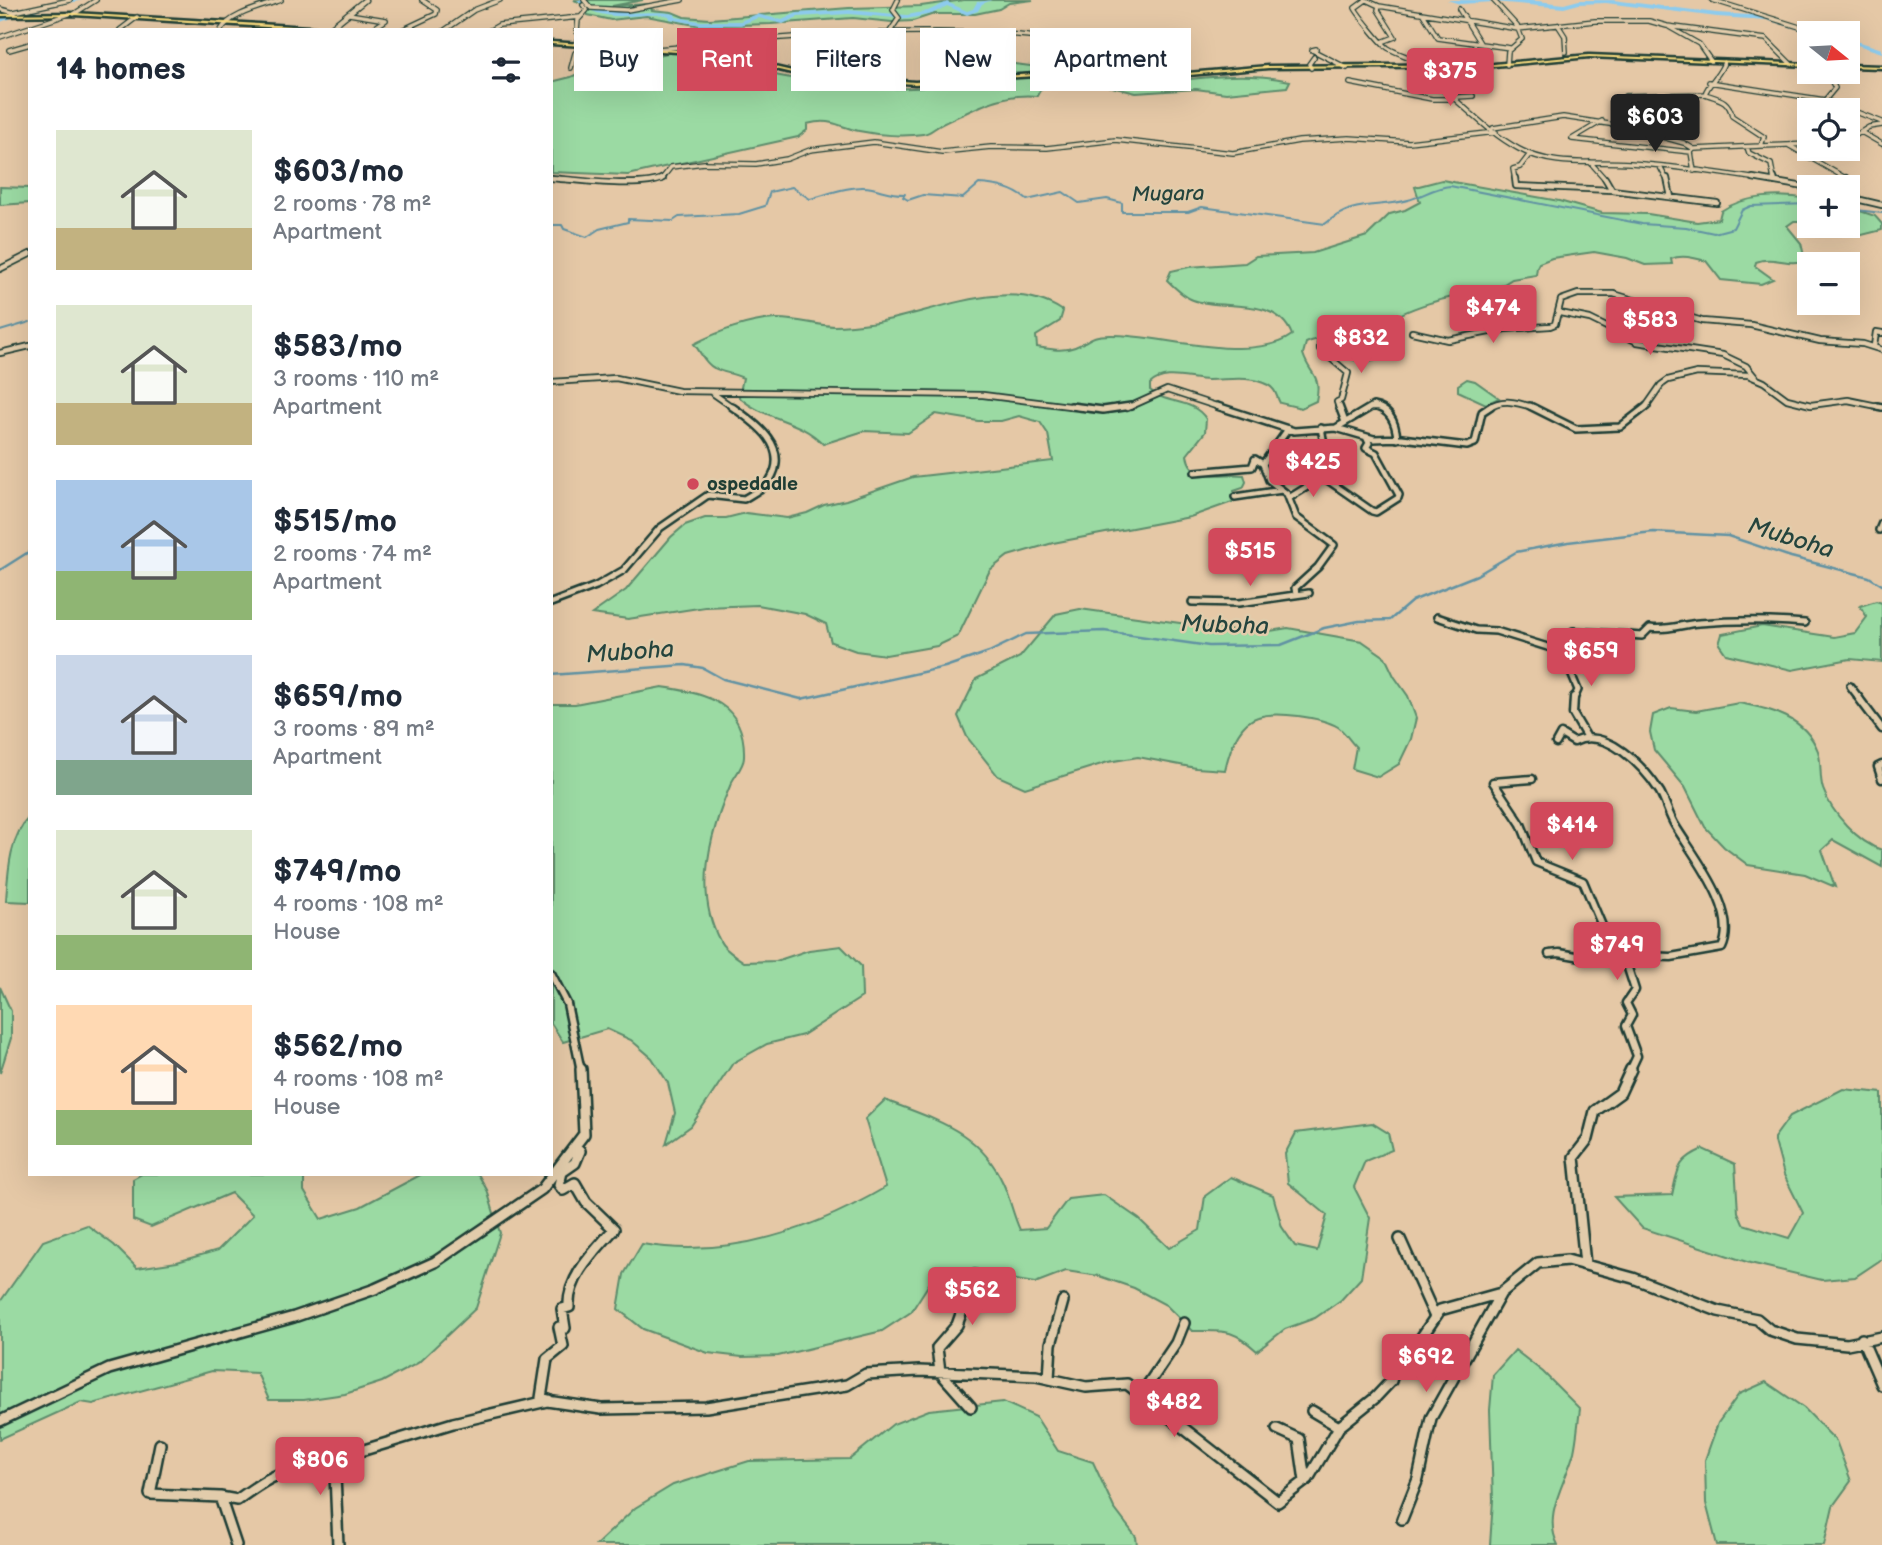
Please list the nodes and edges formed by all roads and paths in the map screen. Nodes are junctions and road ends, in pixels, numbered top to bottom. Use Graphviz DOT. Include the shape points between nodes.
graph roads {
  1 [pos="71,0"];
  2 [pos="96,0"];
  3 [pos="281,0"];
  4 [pos="365,0"];
  5 [pos="422,0"];
  6 [pos="500,0"];
  7 [pos="682,0"];
  8 [pos="898,0"];
  9 [pos="1366,0"];
  10 [pos="1493,0"];
  11 [pos="1712,0"];
  12 [pos="583,1"];
  13 [pos="1379,6"];
  14 [pos="1459,9"];
  15 [pos="0,12"];
  16 [pos="15,13"];
  17 [pos="1423,13"];
  18 [pos="71,14"];
  19 [pos="349,14"];
  20 [pos="137,17"];
  21 [pos="580,17"];
  22 [pos="1467,22"];
  23 [pos="225,23"];
  24 [pos="1558,25"];
  25 [pos="1667,26"];
  26 [pos="32,27"];
  27 [pos="28,28"];
  28 [pos="29,28"];
  29 [pos="123,28"];
  30 [pos="222,28"];
  31 [pos="309,28"];
  32 [pos="328,28"];
  33 [pos="374,28"];
  34 [pos="406,28"];
  35 [pos="448,28"];
  36 [pos="492,28"];
  37 [pos="578,28"];
  38 [pos="892,28"];
  39 [pos="1797,28"];
  40 [pos="1518,29"];
  41 [pos="906,33"];
  42 [pos="1030,36"];
  43 [pos="0,37"];
  44 [pos="791,37"];
  45 [pos="553,43"];
  46 [pos="1382,43"];
  47 [pos="1480,43"];
  48 [pos="574,44"];
  49 [pos="28,45"];
  50 [pos="663,48"];
  51 [pos="1510,48"];
  52 [pos="663,49"];
  53 [pos="1316,49"];
  54 [pos="9,50"];
  55 [pos="1566,51"];
  56 [pos="1325,52"];
  57 [pos="1320,55"];
  58 [pos="574,57"];
  59 [pos="1314,57"];
  60 [pos="1711,61"];
  61 [pos="1724,62"];
  62 [pos="1791,64"];
  63 [pos="1797,64"];
  64 [pos="1507,65"];
  65 [pos="1860,66"];
  66 [pos="1882,67"];
  67 [pos="571,68"];
  68 [pos="1311,68"];
  69 [pos="1347,68"];
  70 [pos="1412,68"];
  71 [pos="1429,68"];
  72 [pos="1191,73"];
  73 [pos="1030,75"];
  74 [pos="1709,82"];
  75 [pos="1350,83"];
  76 [pos="1705,94"];
  77 [pos="1658,95"];
  78 [pos="1473,96"];
  79 [pos="1457,98"];
  80 [pos="1812,98"];
  81 [pos="1860,114"];
  82 [pos="1602,121"];
  83 [pos="1882,123"];
  84 [pos="1679,126"];
  85 [pos="1629,127"];
  86 [pos="1491,128"];
  87 [pos="1496,132"];
  88 [pos="1861,132"];
  89 [pos="1788,145"];
  90 [pos="1797,145"];
  91 [pos="1882,145"];
  92 [pos="1761,146"];
  93 [pos="1747,147"];
  94 [pos="1693,151"];
  95 [pos="1531,154"];
  96 [pos="1590,162"];
  97 [pos="1660,167"];
  98 [pos="1694,171"];
  99 [pos="1841,175"];
  100 [pos="553,178"];
  101 [pos="1775,182"];
  102 [pos="1797,186"];
  103 [pos="1612,190"];
  104 [pos="1671,197"];
  105 [pos="1860,200"];
  106 [pos="1717,203"];
  107 [pos="1882,205"];
  108 [pos="28,255"];
  109 [pos="0,269"];
  110 [pos="1560,313"];
  111 [pos="1412,332"];
  112 [pos="1882,333"];
  113 [pos="1320,344"];
  114 [pos="28,346"];
  115 [pos="1874,346"];
  116 [pos="1882,350"];
  117 [pos="0,353"];
  118 [pos="1755,377"];
  119 [pos="553,382"];
  120 [pos="710,391"];
  121 [pos="1882,407"];
  122 [pos="1345,422"];
  123 [pos="1321,428"];
  124 [pos="1336,428"];
  125 [pos="1288,429"];
  126 [pos="1366,437"];
  127 [pos="1397,439"];
  128 [pos="1325,449"];
  129 [pos="1270,455"];
  130 [pos="1263,464"];
  131 [pos="1281,464"];
  132 [pos="1195,472"];
  133 [pos="1284,490"];
  134 [pos="1235,497"];
  135 [pos="1289,498"];
  136 [pos="1882,523"];
  137 [pos="1879,530"];
  138 [pos="1309,593"];
  139 [pos="1296,594"];
  140 [pos="553,602"];
  141 [pos="1192,602"];
  142 [pos="1437,617"];
  143 [pos="1805,623"];
  144 [pos="1568,662"];
  145 [pos="1850,686"];
  146 [pos="1882,729"];
  147 [pos="1586,736"];
  148 [pos="1556,743"];
  149 [pos="1882,765"];
  150 [pos="1532,779"];
  151 [pos="1882,779"];
  152 [pos="1549,954"];
  153 [pos="1619,955"];
  154 [pos="553,977"];
  155 [pos="575,1146"];
  156 [pos="553,1175"];
  157 [pos="552,1176"];
  158 [pos="1399,1239"];
  159 [pos="1585,1264"];
  160 [pos="975,1275"];
  161 [pos="1501,1293"];
  162 [pos="1063,1301"];
  163 [pos="1435,1317"];
  164 [pos="1184,1323"];
  165 [pos="1882,1337"];
  166 [pos="1862,1339"];
  167 [pos="940,1372"];
  168 [pos="1049,1379"];
  169 [pos="1882,1385"];
  170 [pos="1143,1392"];
  171 [pos="554,1402"];
  172 [pos="971,1407"];
  173 [pos="1312,1411"];
  174 [pos="0,1421"];
  175 [pos="1339,1427"];
  176 [pos="1277,1429"];
  177 [pos="160,1444"];
  178 [pos="343,1455"];
  179 [pos="1304,1481"];
  180 [pos="220,1497"];
  181 [pos="1402,1519"];
  182 [pos="236,1545"];
  183 [pos="338,1545"];
  1 -- 16 [label="street"];
  2 -- 18 [label="street"];
  3 -- 23 [label="street"];
  4 -- 19 [label="main road"];
  5 -- 34 [label="street" via="437,10 436,14"];
  6 -- 35 [label="street" via="469,12"];
  7 -- 12 [label="street" via="627,10 591,8"];
  8 -- 38 [label="street" via="893,11 899,18"];
  9 -- 13 [label="street"];
  9 -- 46 [label="street" via="1355,8 1356,13"];
  10 -- 40 [label="street"];
  11 -- 39 [label="street"];
  12 -- 21 [label="street" via="587,10"];
  13 -- 17 [label="street"];
  13 -- 46 [label="street" via="1395,37"];
  14 -- 22 [label="street"];
  15 -- 16 [label="main road"];
  16 -- 18 [label="main road"];
  17 -- 22 [label="street"];
  17 -- 47 [label="street" via="1438,38"];
  18 -- 20 [label="main road"];
  18 -- 26 [label="street"];
  19 -- 32 [label="main road"];
  19 -- 33 [label="street" via="386,20"];
  20 -- 23 [label="main road"];
  20 -- 29 [label="street"];
  21 -- 36 [label="street"];
  21 -- 37 [label="street"];
  22 -- 40 [label="street"];
  22 -- 47 [label="street"];
  23 -- 30 [label="street"];
  23 -- 31 [label="main road"];
  24 -- 25 [label="street" via="1635,21"];
  24 -- 40 [label="street"];
  24 -- 55 [label="street"];
  25 -- 60 [label="street" via="1699,44"];
  25 -- 62 [label="street" via="1766,39"];
  26 -- 28 [label="street"];
  27 -- 43 [label="street"];
  40 -- 51 [label="street" via="1522,40"];
  41 -- 42 [label="street"];
  44 -- 50 [label="street"];
  45 -- 48 [label="main road"];
  46 -- 71 [label="street"];
  47 -- 51 [label="street"];
  49 -- 54 [label="street"];
  51 -- 64 [label="street"];
  52 -- 73 [label="main road" via="709,53 791,73 853,80 915,83"];
  53 -- 57 [label="street" via="1312,50"];
  56 -- 57 [label="street"];
  57 -- 69 [label="street"];
  58 -- 67 [label="street"];
  59 -- 68 [label="street"];
  60 -- 61 [label="main road"];
  60 -- 64 [label="main road" via="1589,56"];
  61 -- 62 [label="main road"];
  61 -- 74 [label="street"];
  62 -- 63 [label="main road"];
  64 -- 71 [label="main road"];
  65 -- 66 [label="main road"];
  68 -- 69 [label="main road"];
  68 -- 72 [label="main road"];
  69 -- 70 [label="main road"];
  70 -- 71 [label="main road"];
  70 -- 79 [label="street"];
  74 -- 76 [label="street"];
  74 -- 80 [label="street"];
  75 -- 79 [label="street" via="1433,99"];
  76 -- 77 [label="street"];
  76 -- 92 [label="street" via="1730,105 1732,116 1764,137"];
  77 -- 84 [label="street" via="1661,103 1655,106"];
  77 -- 85 [label="street" via="1625,96 1618,102 1614,113"];
  78 -- 79 [label="street"];
  79 -- 86 [label="street"];
  81 -- 83 [label="street"];
  82 -- 85 [label="street"];
  82 -- 86 [label="street" via="1556,117"];
  82 -- 94 [label="street" via="1572,139"];
  83 -- 88 [label="street"];
  85 -- 94 [label="street" via="1684,143"];
  86 -- 87 [label="street"];
  87 -- 95 [label="street"];
  87 -- 100 [label="street" via="1402,142 1299,141 1233,153 1125,140 947,152 874,142 805,151 756,164 671,167 655,181"];
  88 -- 91 [label="street"];
  89 -- 90 [label="street"];
  89 -- 92 [label="street"];
  89 -- 99 [label="street"];
  92 -- 93 [label="street"];
  93 -- 94 [label="street"];
  93 -- 101 [label="street" via="1749,153 1771,164"];
  94 -- 98 [label="street"];
  95 -- 96 [label="street"];
  95 -- 103 [label="street" via="1513,169 1516,186"];
  96 -- 97 [label="street"];
  96 -- 103 [label="street"];
  97 -- 98 [label="street"];
  97 -- 104 [label="street"];
  98 -- 101 [label="street"];
  101 -- 102 [label="street"];
  103 -- 104 [label="street"];
  104 -- 106 [label="street"];
  105 -- 107 [label="street"];
  108 -- 109 [label="street"];
  110 -- 111 [label="street" via="1550,326 1499,331 1464,341"];
  110 -- 115 [label="street" via="1561,300 1568,297 1621,296 1704,322"];
  110 -- 118 [label="street" via="1597,321 1637,342 1723,355 1746,366"];
  112 -- 115 [label="street" via="1876,332"];
  113 -- 122 [label="street" via="1348,373 1337,402"];
  114 -- 117 [label="street"];
  115 -- 116 [label="street"];
  118 -- 121 [label="street" via="1800,403 1848,400"];
  118 -- 127 [label="street" via="1697,373 1668,380 1650,404 1620,427 1576,429 1530,405 1508,401 1486,407 1471,446"];
  119 -- 120 [label="street" via="616,378 665,389"];
  120 -- 125 [label="street" via="983,395 1103,411 1126,408 1165,390"];
  120 -- 140 [label="street" via="762,427 776,463 769,481 744,499 708,495 660,528 624,570"];
  122 -- 124 [label="street"];
  122 -- 127 [label="street" via="1381,406 1398,430"];
  123 -- 124 [label="street"];
  123 -- 125 [label="street"];
  123 -- 128 [label="street"];
  124 -- 126 [label="street"];
  125 -- 129 [label="street"];
  126 -- 127 [label="street"];
  126 -- 135 [label="street" via="1366,448 1376,453 1398,498 1372,511 1323,477"];
  129 -- 130 [label="street"];
  129 -- 131 [label="street"];
  130 -- 132 [label="street" via="1255,459 1252,467"];
  130 -- 133 [label="street" via="1269,480"];
  133 -- 134 [label="street"];
  133 -- 135 [label="street"];
  135 -- 139 [label="street" via="1296,517 1334,547 1295,588"];
  136 -- 137 [label="street"];
  138 -- 139 [label="street"];
  139 -- 141 [label="street" via="1240,603"];
  142 -- 144 [label="street" via="1554,649"];
  143 -- 144 [label="street" via="1765,619 1697,623 1661,631 1650,628 1642,636 1577,629 1562,652"];
  144 -- 147 [label="street" via="1578,690 1570,704 1572,715"];
  145 -- 146 [label="street"];
  147 -- 148 [label="street" via="1573,742 1561,734"];
  147 -- 153 [label="street" via="1623,751 1658,788 1672,821 1710,878 1728,935 1721,948 1671,957"];
  149 -- 151 [label="street" via="1878,767"];
  150 -- 153 [label="street" via="1493,782 1521,824 1536,862 1583,881"];
  152 -- 153 [label="street" via="1593,959"];
  153 -- 159 [label="street" via="1635,990 1626,1003 1632,1015 1626,1026 1637,1056 1620,1093 1595,1111 1588,1139 1574,1157"];
  154 -- 155 [label="street" via="567,1004 580,1060 584,1134"];
  155 -- 156 [label="street"];
  155 -- 171 [label="street" via="580,1151 575,1163 562,1172 559,1185 563,1190 575,1183 614,1229 583,1265 569,1289 569,1307 562,1309 563,1346 547,1359 541,1398"];
  157 -- 174 [label="street" via="542,1189 435,1262 375,1289 109,1369"];
  158 -- 163 [label="street"];
  159 -- 161 [label="street" via="1567,1260 1538,1263"];
  159 -- 166 [label="street" via="1718,1311 1757,1319 1770,1330 1797,1339 1847,1345"];
  160 -- 167 [label="street" via="957,1325 937,1348"];
  161 -- 163 [label="street" via="1440,1310"];
  161 -- 181 [label="street" via="1431,1418 1418,1479"];
  162 -- 168 [label="street" via="1051,1343"];
  163 -- 175 [label="street" via="1398,1358 1391,1381"];
  164 -- 170 [label="street"];
  165 -- 166 [label="street"];
  166 -- 169 [label="street"];
  167 -- 168 [label="street"];
  167 -- 171 [label="street" via="866,1374 846,1385 706,1407 601,1409"];
  167 -- 172 [label="street"];
  168 -- 170 [label="street" via="1086,1387 1126,1384"];
  170 -- 179 [label="street" via="1274,1502 1282,1501"];
  171 -- 178 [label="street" via="503,1410"];
  173 -- 175 [label="street"];
  175 -- 179 [label="street"];
  176 -- 179 [label="street" via="1299,1440"];
  177 -- 180 [label="street" via="150,1494"];
  178 -- 180 [label="street" via="291,1468 237,1500"];
  178 -- 183 [label="street" via="335,1475"];
  180 -- 182 [label="street"];
}
